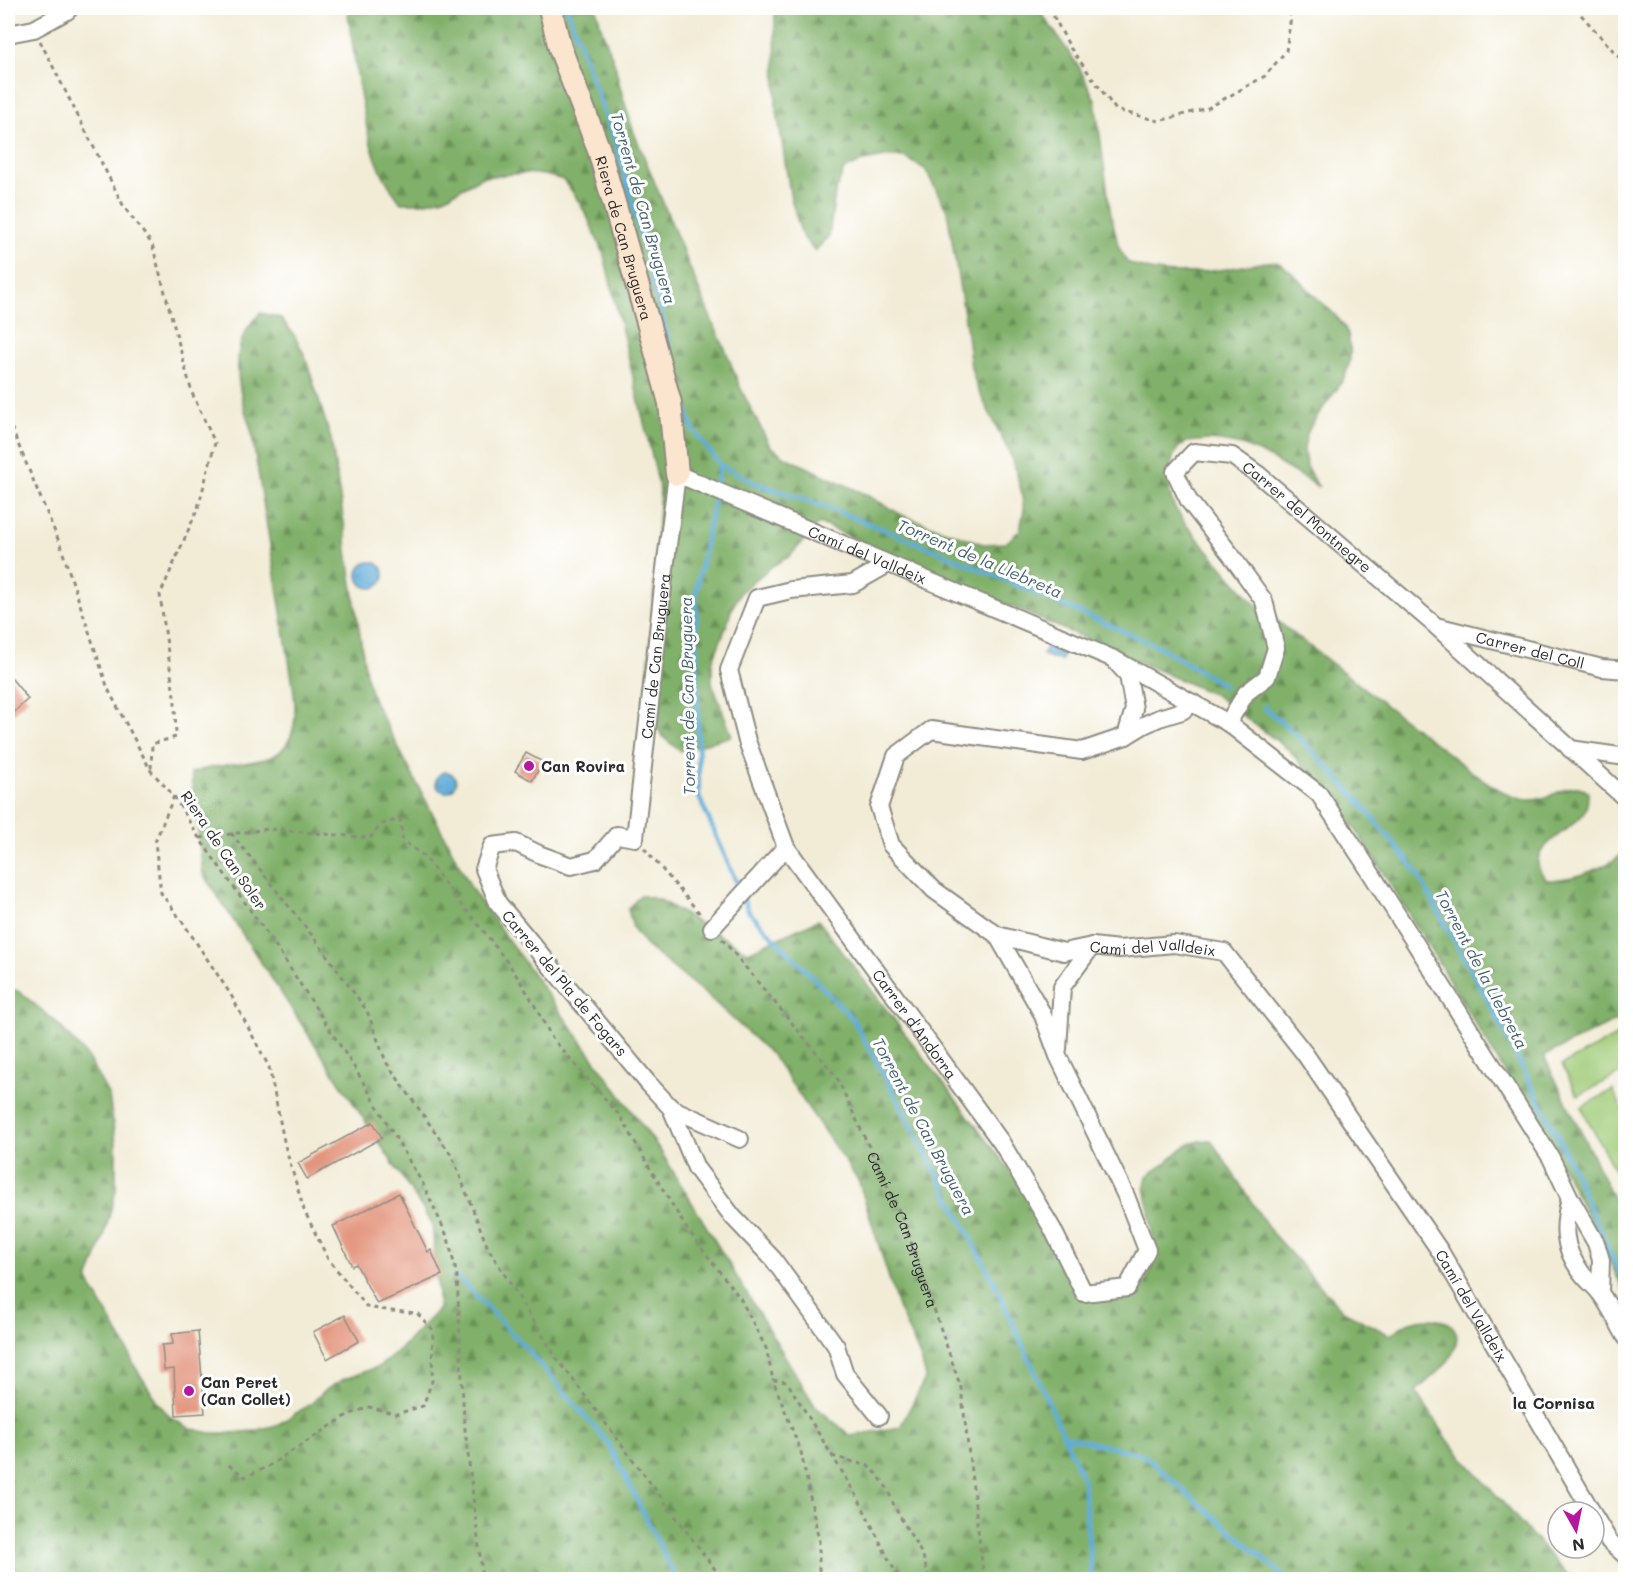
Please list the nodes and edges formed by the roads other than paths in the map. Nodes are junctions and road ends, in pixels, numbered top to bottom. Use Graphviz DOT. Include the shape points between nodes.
graph roads {
  1 [pos="70,8"];
  2 [pos="550,8"];
  3 [pos="8,34"];
  4 [pos="677,474"];
  5 [pos="888,564"];
  6 [pos="1436,626"];
  7 [pos="1114,659"];
  8 [pos="1626,670"];
  9 [pos="1193,703"];
  10 [pos="1228,723"];
  11 [pos="1126,736"];
  12 [pos="1570,749"];
  13 [pos="1626,757"];
  14 [pos="1626,798"];
  15 [pos="617,836"];
  16 [pos="786,847"];
  17 [pos="712,928"];
  18 [pos="997,935"];
  19 [pos="1092,946"];
  20 [pos="1058,1056"];
  21 [pos="671,1108"];
  22 [pos="741,1139"];
  23 [pos="1570,1198"];
  24 [pos="1600,1293"];
  25 [pos="1626,1337"];
  26 [pos="879,1416"];
  27 [pos="1585,1500"];
  28 [pos="1606,1536"];
  29 [pos="1626,1556"];
  1 -- 3 [label="street" via="34,29"];
  2 -- 4 [label="street, Riera de Can Bruguera" via="560,48 599,150 649,326 670,404"];
  4 -- 5 [label="street, Camí del Valldeix"];
  4 -- 15 [label="street, Camí de Can Bruguera" via="635,838"];
  5 -- 7 [label="street, Camí del Valldeix"];
  5 -- 16 [label="street, Carrer d'Andorra" via="854,584 791,590 758,598 729,670 747,741"];
  6 -- 8 [label="street, Carrer del Coll" via="1602,668"];
  6 -- 10 [label="street, Carrer del Montnegre" via="1259,475 1232,456 1194,452 1175,472 1189,501 1264,601 1276,648 1267,677 1246,693"];
  6 -- 12 [label="street, Carrer del Montnegre"];
  7 -- 9 [label="street"];
  7 -- 11 [label="street" via="1128,675 1134,709"];
  9 -- 10 [label="street"];
  9 -- 11 [label="street, Camí del Valldeix"];
  10 -- 23 [label="street" via="1319,794 1551,1158"];
  11 -- 18 [label="street, Camí del Valldeix" via="1082,751 930,730 896,756 879,807 891,845 934,890"];
  12 -- 13 [label="street"];
  12 -- 14 [label="street, Carrer del Montnegre"];
  15 -- 21 [label="street, Carrer del Pla de Fogars" via="595,860 571,866 516,843 492,846 483,869 498,903"];
  16 -- 17 [label="street"];
  16 -- 20 [label="street, Carrer d'Andorra" via="1001,1142 1052,1228 1084,1293 1127,1288 1147,1250 1126,1196"];
  18 -- 19 [label="street, Camí del Valldeix" via="1064,952"];
  18 -- 20 [label="street, Carrer d'Andorra" via="1042,1013"];
  19 -- 20 [label="street, Carrer d'Andorra" via="1062,987"];
  19 -- 27 [label="street, Camí del Valldeix" via="1119,949 1174,944 1224,952 1305,1054 1440,1251"];
  21 -- 22 [label="street, Carrer del Pla de Fogars"];
  21 -- 26 [label="street, Carrer del Pla de Fogars" via="696,1168 733,1217 773,1259 836,1346 845,1374"];
  23 -- 24 [label="street" via="1596,1243 1601,1260"];
  23 -- 24 [label="street" via="1564,1235 1569,1251 1580,1272"];
  24 -- 25 [label="street"];
  28 -- 29 [label="street, Camí del Valldeix"];
}
